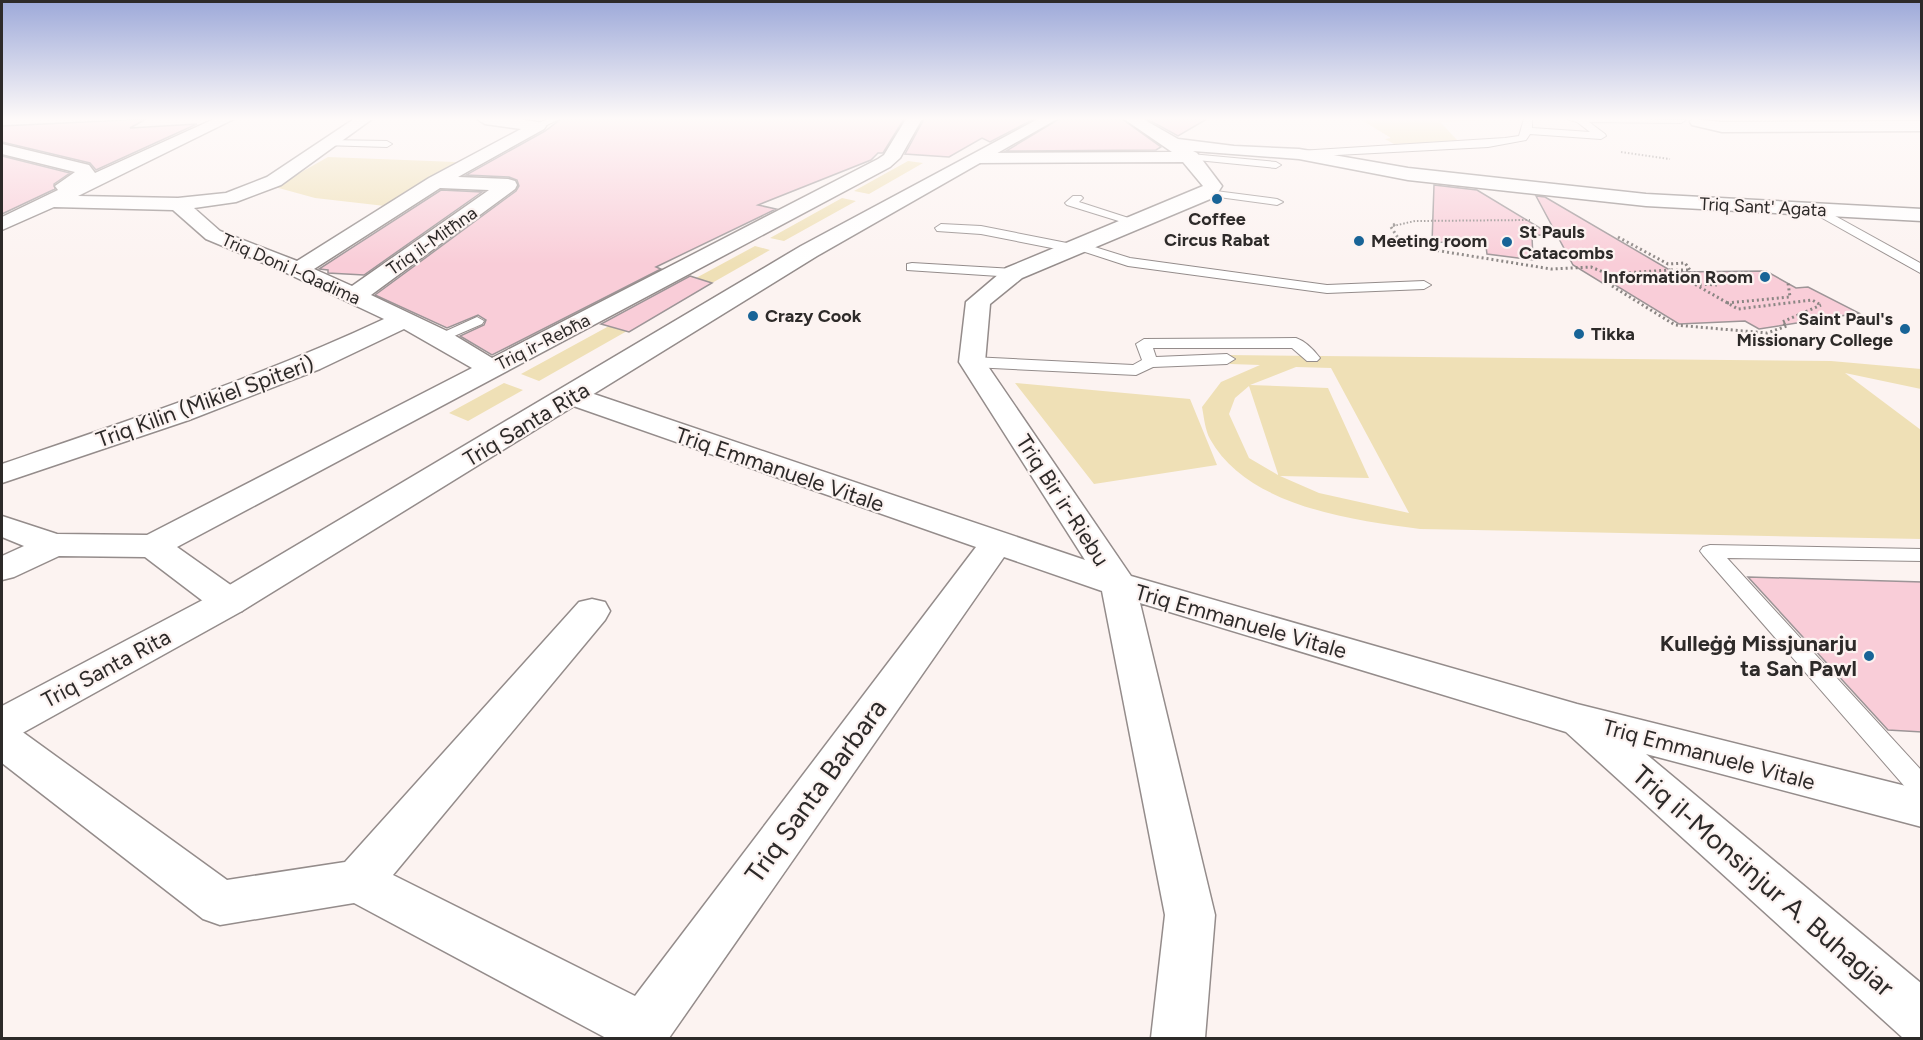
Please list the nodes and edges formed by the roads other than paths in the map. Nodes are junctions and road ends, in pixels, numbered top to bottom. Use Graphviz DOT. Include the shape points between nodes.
graph roads {
  1 [pos="77,168"];
  2 [pos="121,168"];
  3 [pos="293,168"];
  4 [pos="463,168"];
  5 [pos="875,168"];
  6 [pos="959,168"];
  7 [pos="1198,168"];
  8 [pos="1377,168"];
  9 [pos="436,182"];
  10 [pos="1208,193"];
  11 [pos="1077,198"];
  12 [pos="50,201"];
  13 [pos="1276,202"];
  14 [pos="2,204"];
  15 [pos="178,204"];
  16 [pos="1819,211"];
  17 [pos="1922,215"];
  18 [pos="1138,223"];
  19 [pos="2,224"];
  20 [pos="941,228"];
  21 [pos="1079,248"];
  22 [pos="912,267"];
  23 [pos="297,270"];
  24 [pos="1922,270"];
  25 [pos="1014,273"];
  26 [pos="1424,285"];
  27 [pos="354,296"];
  28 [pos="404,320"];
  29 [pos="477,321"];
  30 [pos="440,337"];
  31 [pos="1227,358"];
  32 [pos="1312,358"];
  33 [pos="972,362"];
  34 [pos="1150,362"];
  35 [pos="491,369"];
  36 [pos="572,396"];
  37 [pos="2,474"];
  38 [pos="2,526"];
  39 [pos="996,544"];
  40 [pos="54,545"];
  41 [pos="153,546"];
  42 [pos="1922,555"];
  43 [pos="2,569"];
  44 [pos="1118,584"];
  45 [pos="229,602"];
  46 [pos="592,611"];
  47 [pos="1577,720"];
  48 [pos="2,724"];
  49 [pos="2,740"];
  50 [pos="1922,789"];
  51 [pos="1922,809"];
  52 [pos="358,881"];
  53 [pos="1922,1019"];
  54 [pos="640,1034"];
  55 [pos="1178,1038"];
  1 -- 14 [label="street" via="86,174 38,197"];
  2 -- 12 [label="street"];
  3 -- 15 [label="street" via="274,181 229,198"];
  4 -- 9 [label="street"];
  5 -- 35 [label="street, Triq ir-Rebħa"];
  6 -- 36 [label="street, Triq Santa Rita" via="809,251"];
  7 -- 10 [label="street" via="1213,186"];
  8 -- 16 [label="street, Triq Sant' Agata" via="1646,200"];
  9 -- 23 [label="street"];
  9 -- 27 [label="street, Triq il-Mitħna" via="508,185"];
  10 -- 13 [label="lane"];
  10 -- 18 [label="street"];
  11 -- 18 [label="lane" via="1071,203"];
  12 -- 15 [label="street"];
  12 -- 19 [label="street"];
  15 -- 23 [label="street, Triq Doni l-Qadima" via="213,235"];
  16 -- 17 [label="street, Triq Sant' Agata"];
  16 -- 24 [label="lane"];
  18 -- 21 [label="street"];
  20 -- 21 [label="lane" via="981,230"];
  21 -- 25 [label="street"];
  21 -- 26 [label="lane" via="1128,262 1327,289"];
  22 -- 25 [label="lane"];
  23 -- 27 [label="street, Triq Doni l-Qadima"];
  25 -- 33 [label="street" via="978,302"];
  27 -- 28 [label="street, Triq Doni l-Qadima"];
  28 -- 30 [label="street, Triq Doni l-Qadima"];
  28 -- 37 [label="street, Triq Kilin (Mikiel Spiteri)" via="311,363"];
  29 -- 30 [label="lane"];
  30 -- 35 [label="street, Triq Doni l-Qadima"];
  31 -- 34 [label="lane"];
  32 -- 34 [label="lane" via="1296,343 1144,344"];
  33 -- 34 [label="lane" via="1136,370"];
  33 -- 44 [label="street, Triq Bir ir-Riebu"];
  35 -- 41 [label="street, Triq ir-Rebħa"];
  36 -- 39 [label="street, Triq Emmanuele Vitale"];
  36 -- 45 [label="street, Triq Santa Rita"];
  38 -- 40 [label="street"];
  39 -- 44 [label="street, Triq Emmanuele Vitale"];
  39 -- 54 [label="street, Triq Santa Barbara"];
  40 -- 41 [label="street"];
  40 -- 43 [label="street"];
  41 -- 45 [label="street"];
  42 -- 50 [label="lane" via="1710,551"];
  44 -- 47 [label="street, Triq Emmanuele Vitale"];
  44 -- 55 [label="street, Triq Bir ir-Riebu" via="1190,915"];
  45 -- 48 [label="street, Triq Santa Rita"];
  46 -- 52 [label="street"];
  47 -- 51 [label="street, Triq Emmanuele Vitale"];
  47 -- 53 [label="street, Triq il-Monsinjur A. Buhagiar"];
  49 -- 52 [label="street" via="220,903"];
  52 -- 54 [label="street"];
}
